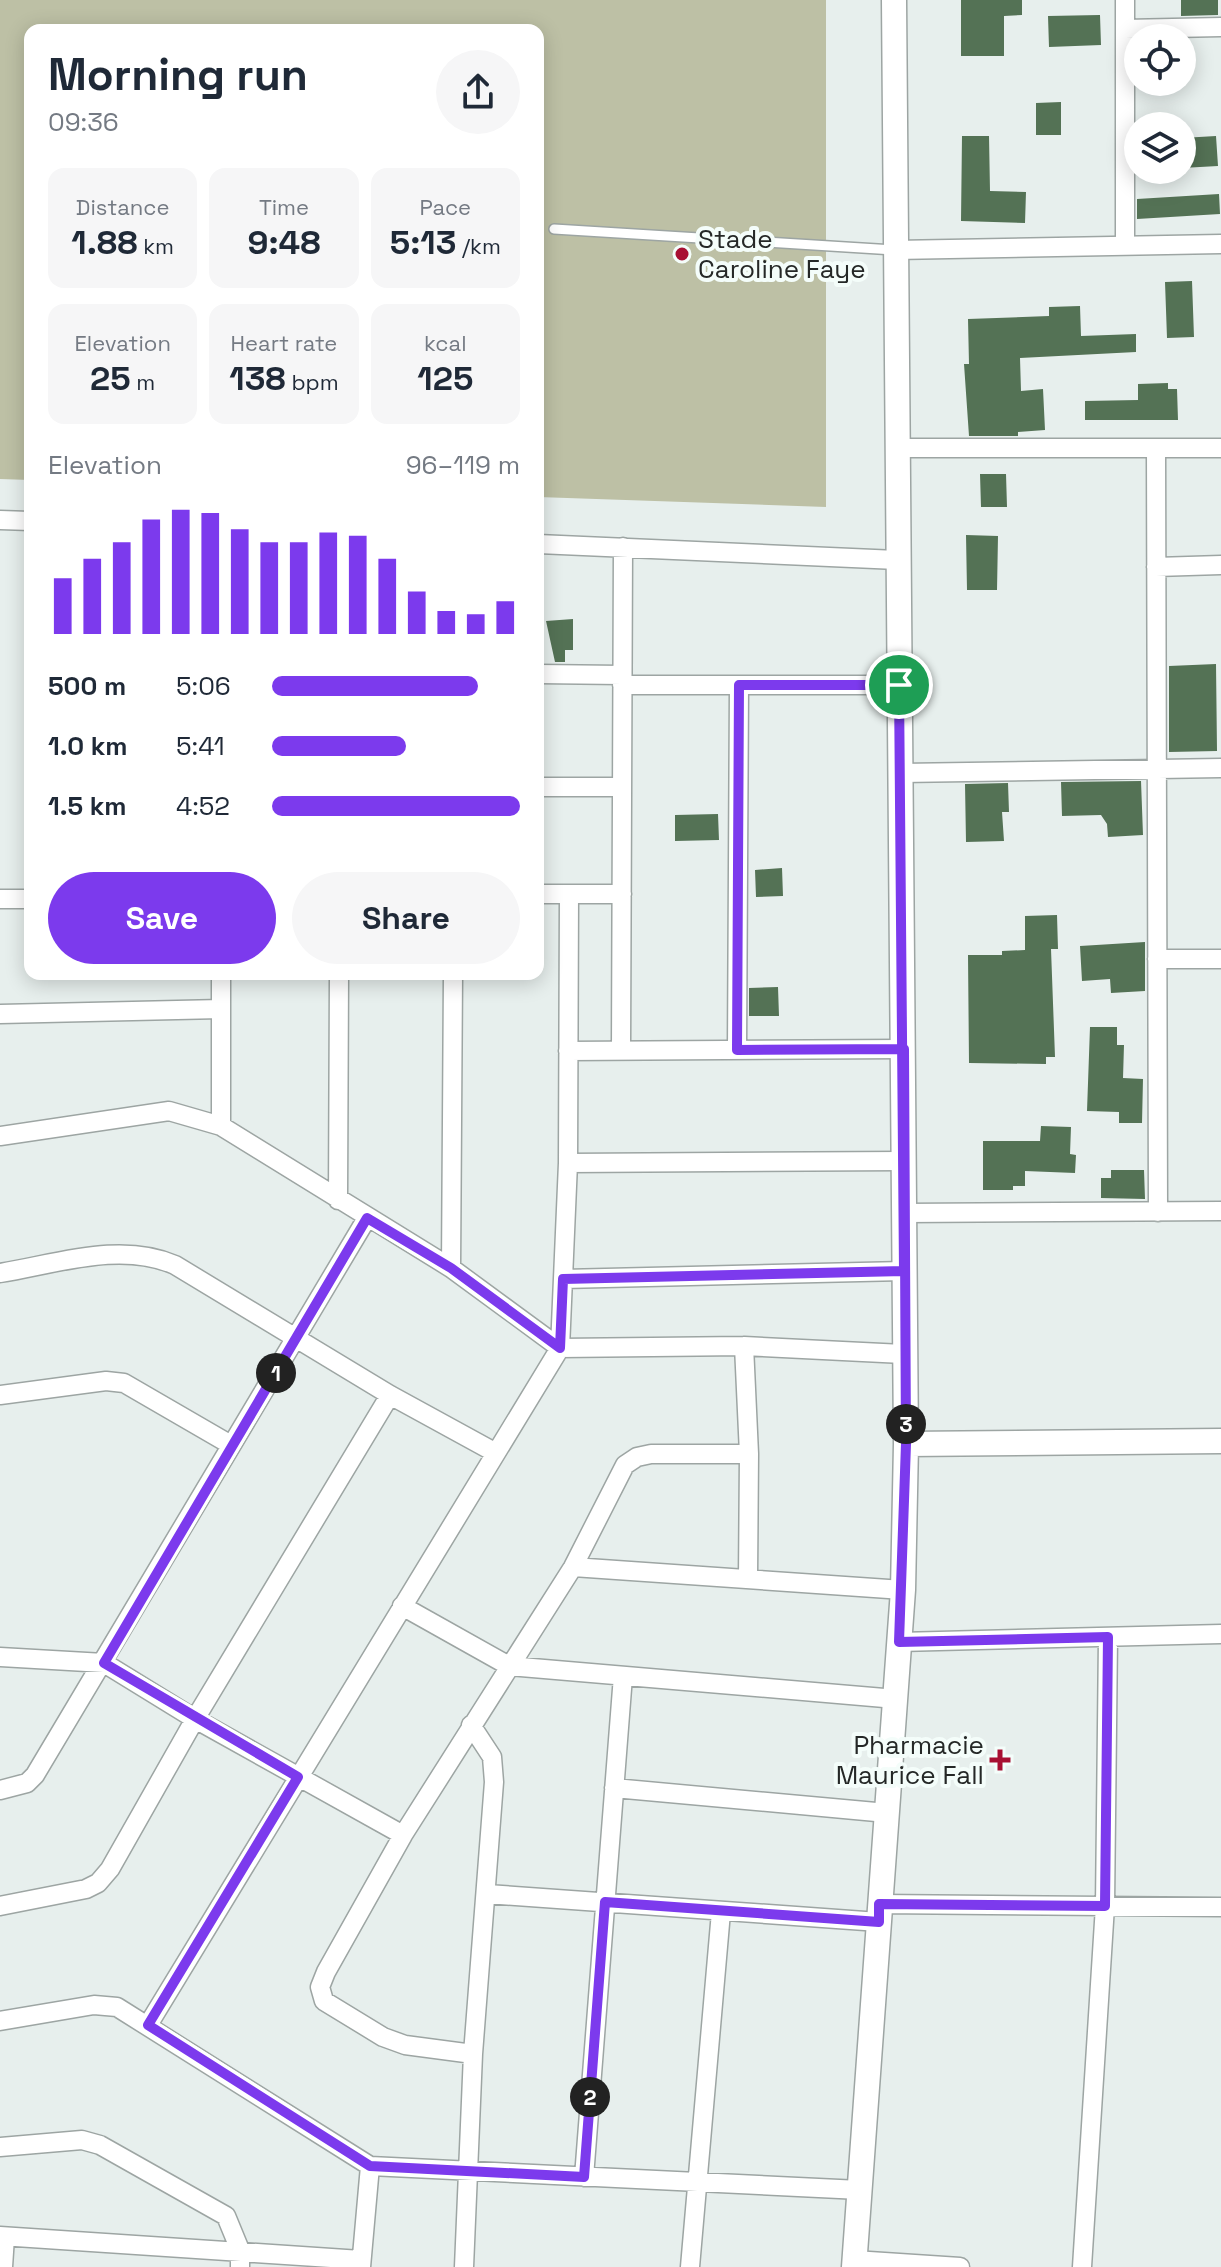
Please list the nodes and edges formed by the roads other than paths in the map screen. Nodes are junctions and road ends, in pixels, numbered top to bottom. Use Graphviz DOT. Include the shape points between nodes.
graph roads {
  1 [pos="894,0"];
  2 [pos="1125,0"];
  3 [pos="1125,24"];
  4 [pos="1221,27"];
  5 [pos="1196,28"];
  6 [pos="1125,96"];
  7 [pos="554,229"];
  8 [pos="1221,244"];
  9 [pos="1125,245"];
  10 [pos="895,250"];
  11 [pos="896,448"];
  12 [pos="1156,448"];
  13 [pos="1221,448"];
  14 [pos="0,520"];
  15 [pos="24,521"];
  16 [pos="544,544"];
  17 [pos="623,547"];
  18 [pos="897,560"];
  19 [pos="1221,565"];
  20 [pos="1156,567"];
  21 [pos="544,674"];
  22 [pos="622,680"];
  23 [pos="739,685"];
  24 [pos="899,685"];
  25 [pos="1221,768"];
  26 [pos="1157,769"];
  27 [pos="901,773"];
  28 [pos="544,787"];
  29 [pos="622,787"];
  30 [pos="544,894"];
  31 [pos="569,894"];
  32 [pos="622,894"];
  33 [pos="0,899"];
  34 [pos="24,899"];
  35 [pos="1157,959"];
  36 [pos="1221,959"];
  37 [pos="221,980"];
  38 [pos="339,980"];
  39 [pos="453,980"];
  40 [pos="221,1009"];
  41 [pos="0,1014"];
  42 [pos="904,1049"];
  43 [pos="621,1050"];
  44 [pos="737,1050"];
  45 [pos="568,1051"];
  46 [pos="221,1126"];
  47 [pos="0,1136"];
  48 [pos="904,1161"];
  49 [pos="568,1163"];
  50 [pos="338,1200"];
  51 [pos="1221,1211"];
  52 [pos="1158,1212"];
  53 [pos="905,1213"];
  54 [pos="367,1218"];
  55 [pos="451,1268"];
  56 [pos="904,1271"];
  57 [pos="0,1273"];
  58 [pos="563,1279"];
  59 [pos="297,1339"];
  60 [pos="744,1346"];
  61 [pos="560,1348"];
  62 [pos="903,1354"];
  63 [pos="0,1395"];
  64 [pos="390,1395"];
  65 [pos="1221,1441"];
  66 [pos="906,1444"];
  67 [pos="231,1445"];
  68 [pos="496,1453"];
  69 [pos="749,1454"];
  70 [pos="573,1567"];
  71 [pos="748,1579"];
  72 [pos="903,1590"];
  73 [pos="402,1606"];
  74 [pos="1221,1634"];
  75 [pos="1108,1637"];
  76 [pos="899,1642"];
  77 [pos="0,1657"];
  78 [pos="104,1663"];
  79 [pos="509,1666"];
  80 [pos="623,1676"];
  81 [pos="896,1699"];
  82 [pos="195,1719"];
  83 [pos="471,1725"];
  84 [pos="298,1777"];
  85 [pos="614,1788"];
  86 [pos="0,1790"];
  87 [pos="887,1813"];
  88 [pos="403,1835"];
  89 [pos="487,1894"];
  90 [pos="605,1902"];
  91 [pos="0,1906"];
  92 [pos="1105,1906"];
  93 [pos="1221,1907"];
  94 [pos="721,1912"];
  95 [pos="879,1913"];
  96 [pos="0,2021"];
  97 [pos="148,2025"];
  98 [pos="473,2054"];
  99 [pos="0,2147"];
  100 [pos="370,2166"];
  101 [pos="469,2171"];
  102 [pos="584,2177"];
  103 [pos="698,2182"];
  104 [pos="860,2190"];
  105 [pos="3,2236"];
  106 [pos="240,2259"];
  107 [pos="361,2263"];
  108 [pos="854,2263"];
  109 [pos="3,2267"];
  110 [pos="464,2267"];
  111 [pos="690,2267"];
  112 [pos="960,2267"];
  113 [pos="1082,2267"];
  1 -- 10 [label="main road"];
  2 -- 3 [label="street"];
  4 -- 5 [label="street"];
  6 -- 9 [label="street"];
  7 -- 10 [label="lane"];
  8 -- 9 [label="street"];
  9 -- 10 [label="street"];
  10 -- 11 [label="main road"];
  11 -- 12 [label="street"];
  11 -- 18 [label="main road"];
  12 -- 13 [label="street"];
  12 -- 20 [label="street"];
  14 -- 15 [label="street"];
  16 -- 17 [label="street"];
  17 -- 18 [label="street"];
  17 -- 22 [label="street"];
  18 -- 24 [label="main road"];
  19 -- 20 [label="street"];
  20 -- 26 [label="street"];
  21 -- 22 [label="street"];
  22 -- 23 [label="street"];
  22 -- 29 [label="street"];
  23 -- 24 [label="street"];
  23 -- 44 [label="street"];
  24 -- 27 [label="main road"];
  25 -- 26 [label="street"];
  26 -- 27 [label="street"];
  26 -- 35 [label="street"];
  27 -- 42 [label="main road"];
  28 -- 29 [label="street"];
  29 -- 32 [label="street"];
  30 -- 31 [label="street"];
  31 -- 32 [label="street"];
  31 -- 45 [label="street"];
  32 -- 43 [label="street"];
  33 -- 34 [label="street"];
  35 -- 36 [label="street"];
  35 -- 52 [label="street"];
  37 -- 40 [label="street"];
  38 -- 50 [label="street"];
  39 -- 55 [label="street"];
  40 -- 41 [label="street"];
  40 -- 46 [label="street"];
  42 -- 44 [label="street"];
  42 -- 48 [label="main road"];
  43 -- 44 [label="street"];
  43 -- 45 [label="street"];
  45 -- 49 [label="street"];
  46 -- 47 [label="street" via="169,1111"];
  46 -- 50 [label="street"];
  48 -- 49 [label="street"];
  48 -- 53 [label="main road"];
  49 -- 58 [label="street"];
  50 -- 54 [label="street"];
  51 -- 52 [label="street"];
  52 -- 53 [label="street"];
  53 -- 56 [label="main road"];
  54 -- 55 [label="street"];
  54 -- 59 [label="street"];
  55 -- 61 [label="street"];
  56 -- 58 [label="street"];
  56 -- 62 [label="main road"];
  57 -- 59 [label="street" via="149,1254"];
  58 -- 61 [label="street"];
  59 -- 64 [label="street"];
  59 -- 67 [label="street"];
  60 -- 61 [label="street"];
  60 -- 62 [label="street"];
  60 -- 69 [label="street"];
  61 -- 68 [label="street"];
  62 -- 66 [label="main road"];
  63 -- 67 [label="street" via="124,1383"];
  64 -- 68 [label="street"];
  64 -- 82 [label="street"];
  65 -- 66 [label="main road"];
  66 -- 72 [label="main road"];
  67 -- 78 [label="street"];
  68 -- 73 [label="street"];
  69 -- 70 [label="street" via="637,1457 625,1465"];
  69 -- 71 [label="street"];
  70 -- 71 [label="street"];
  70 -- 79 [label="street"];
  71 -- 72 [label="street"];
  72 -- 76 [label="main road"];
  73 -- 79 [label="street"];
  73 -- 84 [label="street"];
  74 -- 75 [label="street"];
  75 -- 76 [label="street"];
  75 -- 92 [label="street"];
  76 -- 81 [label="main road"];
  77 -- 78 [label="street"];
  78 -- 82 [label="street"];
  78 -- 86 [label="street" via="35,1775 27,1783"];
  79 -- 80 [label="street"];
  79 -- 83 [label="street"];
  80 -- 81 [label="street"];
  80 -- 85 [label="street"];
  81 -- 87 [label="main road"];
  82 -- 84 [label="street"];
  82 -- 91 [label="street" via="98,1883"];
  83 -- 88 [label="street"];
  83 -- 89 [label="street" via="492,1757"];
  84 -- 88 [label="street"];
  84 -- 97 [label="street"];
  85 -- 87 [label="street"];
  85 -- 90 [label="street"];
  87 -- 95 [label="main road"];
  88 -- 98 [label="street" via="326,1972 320,1987 324,2001 405,2045"];
  89 -- 90 [label="street"];
  89 -- 98 [label="street"];
  90 -- 94 [label="street"];
  90 -- 102 [label="street"];
  92 -- 93 [label="street"];
  92 -- 95 [label="street"];
  92 -- 113 [label="street"];
  94 -- 95 [label="street"];
  94 -- 103 [label="street"];
  95 -- 104 [label="main road"];
  96 -- 97 [label="street" via="106,2004"];
  97 -- 100 [label="street"];
  98 -- 101 [label="street"];
  99 -- 106 [label="street" via="82,2140 100,2145 226,2216"];
  100 -- 101 [label="street"];
  100 -- 107 [label="street"];
  101 -- 102 [label="street"];
  101 -- 110 [label="street"];
  102 -- 103 [label="street"];
  103 -- 104 [label="street"];
  103 -- 111 [label="street"];
  104 -- 108 [label="main road"];
  105 -- 106 [label="street"];
  105 -- 109 [label="street"];
  106 -- 107 [label="street"];
  108 -- 112 [label="street"];
}
